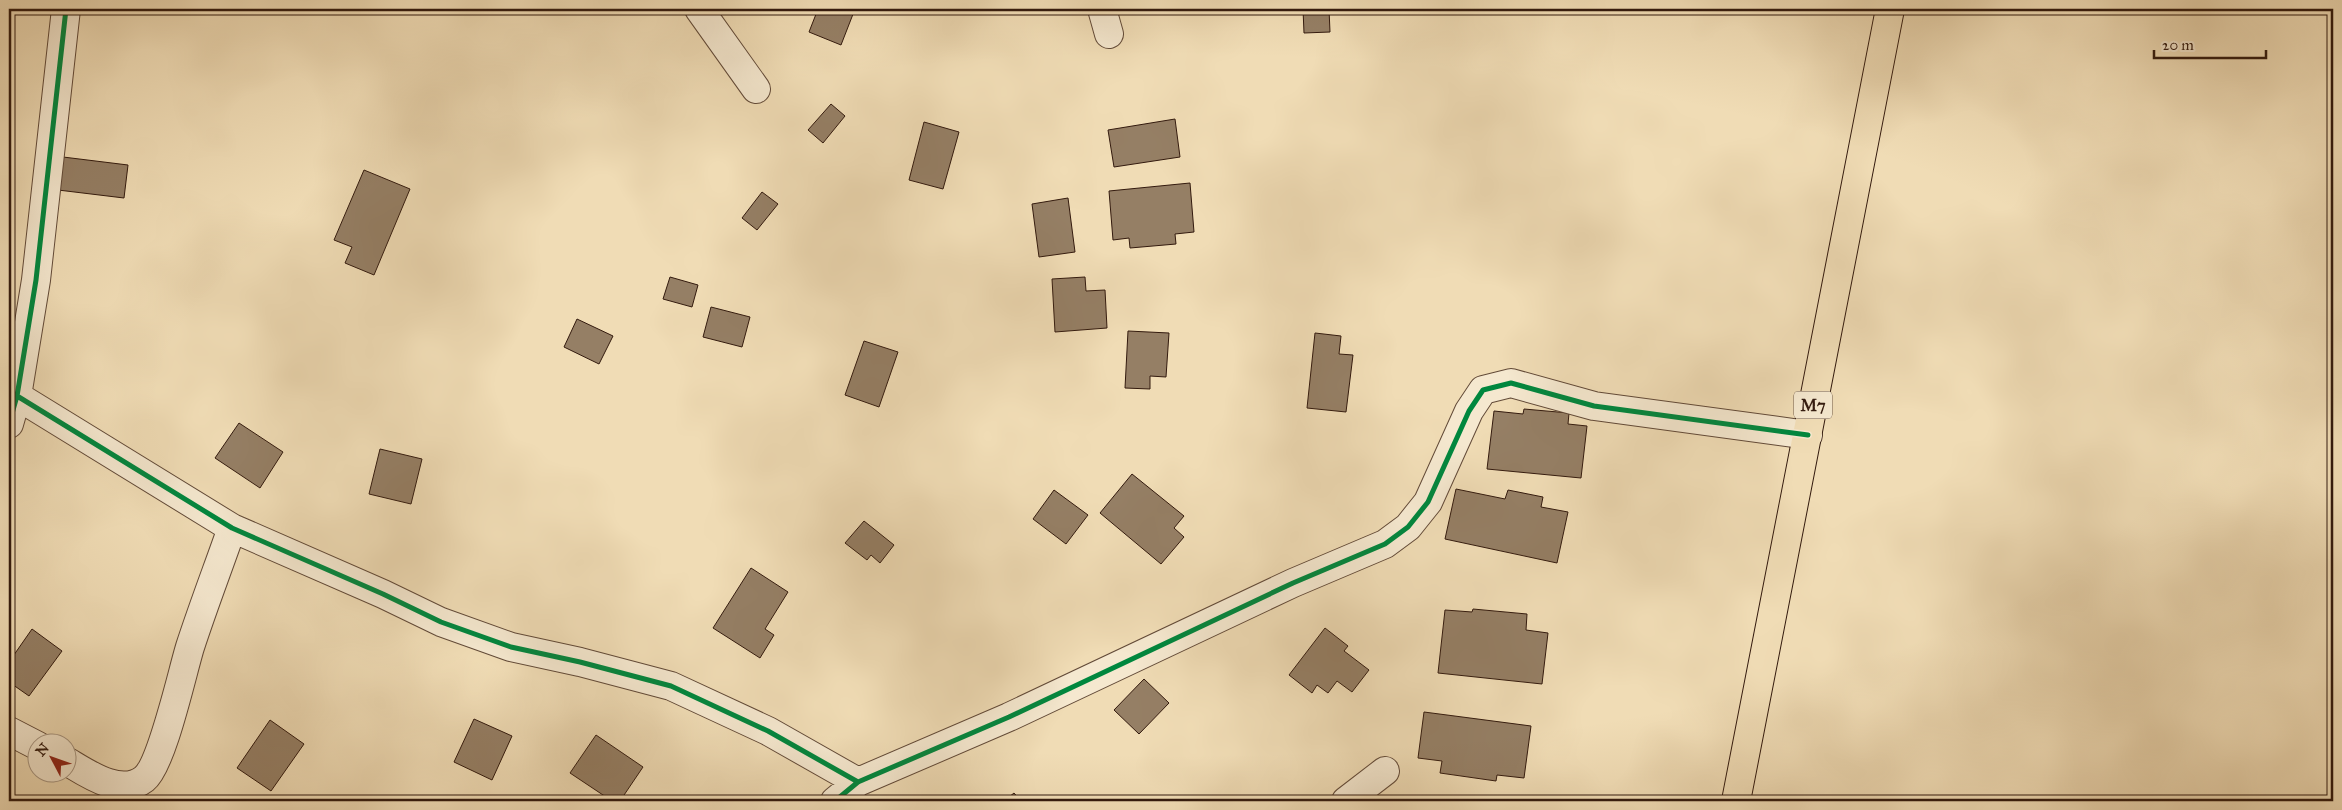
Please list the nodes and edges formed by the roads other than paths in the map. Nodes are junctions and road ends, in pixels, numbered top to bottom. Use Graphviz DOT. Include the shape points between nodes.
graph roads {
  1 [pos="66,9"];
  2 [pos="699,9"];
  3 [pos="1890,9"];
  4 [pos="756,89"];
  5 [pos="13,394"];
  6 [pos="9,424"];
  7 [pos="1808,435"];
  8 [pos="232,528"];
  9 [pos="9,731"];
  10 [pos="28,741"];
  11 [pos="78,768"];
  12 [pos="1385,771"];
  13 [pos="858,782"];
  14 [pos="835,801"];
  15 [pos="1346,801"];
  16 [pos="1736,801"];
  1 -- 5 [label="street" via="36,280"];
  2 -- 4 [label="street"];
  3 -- 7 [label="main road, M7"];
  5 -- 6 [label="street"];
  5 -- 8 [label="street"];
  7 -- 13 [label="street" via="1594,406 1511,383 1483,390 1469,411 1428,502 1408,527 1385,544 1010,717"];
  7 -- 16 [label="main road, M7"];
  8 -- 11 [label="street" via="190,648 154,766 144,779 125,787 96,778"];
  8 -- 13 [label="street" via="441,622 511,647 670,686 768,731"];
  9 -- 10 [label="street"];
  12 -- 15 [label="street"];
  13 -- 14 [label="street"];
}
